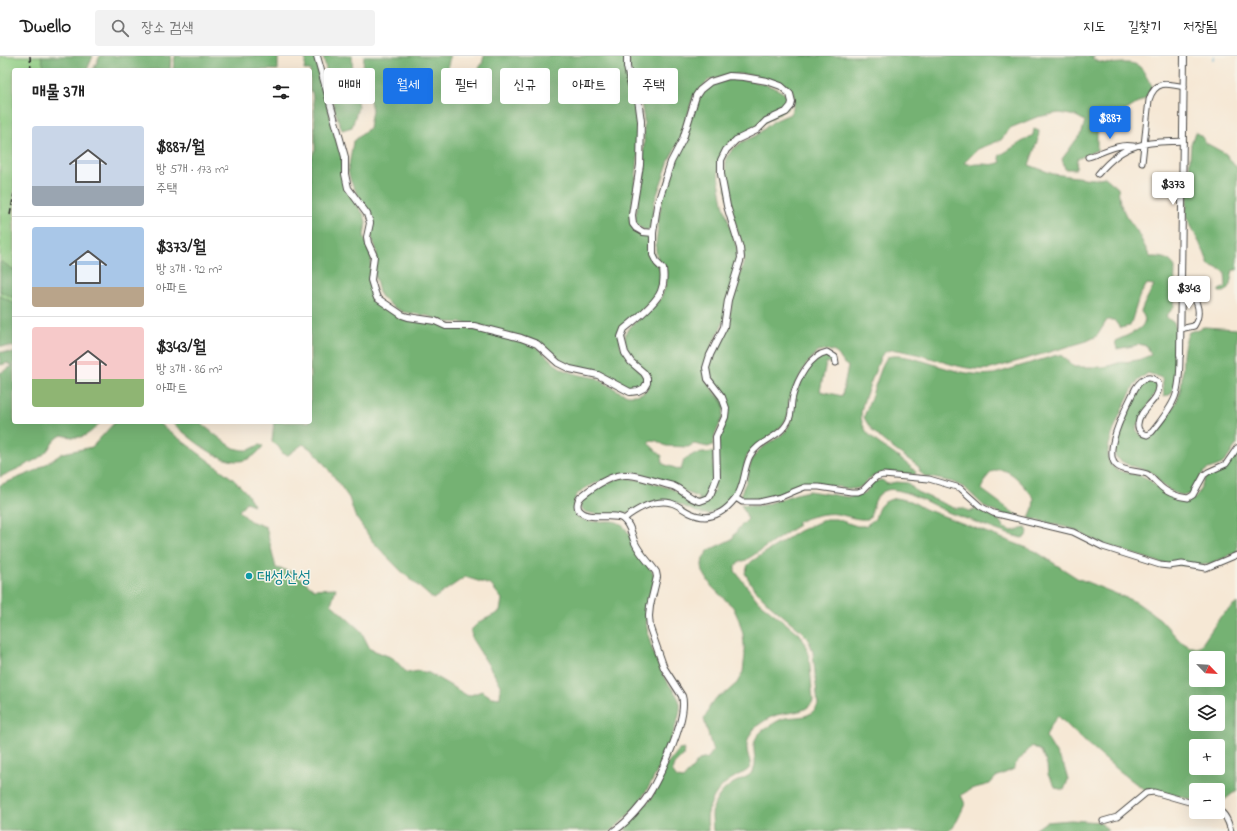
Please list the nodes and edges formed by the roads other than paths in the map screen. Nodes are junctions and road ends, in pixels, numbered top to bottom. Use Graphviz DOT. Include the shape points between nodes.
graph roads {
  1 [pos="318,56"];
  2 [pos="627,56"];
  3 [pos="1184,56"];
  4 [pos="1184,87"];
  5 [pos="1183,141"];
  6 [pos="1144,144"];
  7 [pos="1134,146"];
  8 [pos="1088,157"];
  9 [pos="1142,163"];
  10 [pos="1098,174"];
  11 [pos="653,233"];
  12 [pos="1181,288"];
  13 [pos="1180,329"];
  14 [pos="1180,355"];
  15 [pos="836,363"];
  16 [pos="1237,448"];
  17 [pos="736,498"];
  18 [pos="624,519"];
  19 [pos="1237,555"];
  20 [pos="1189,802"];
  21 [pos="1225,817"];
  22 [pos="1103,821"];
  23 [pos="614,831"];
  24 [pos="1231,831"];
  1 -- 11 [label="street" via="345,157 348,188 367,214 370,223 366,237 374,256 371,280 374,290 377,298 402,314 446,326 474,326 521,338 537,344 558,363 570,369 598,375 630,392 638,392 644,388 647,378 631,362 622,345 621,337 624,329 650,306 662,290 664,272 654,259"];
  2 -- 11 [label="street" via="630,81 638,99 641,121 640,165 632,215 633,224 643,232"];
  3 -- 4 [label="street"];
  4 -- 5 [label="street"];
  4 -- 6 [label="street" via="1164,84 1151,92"];
  5 -- 6 [label="street"];
  5 -- 12 [label="street"];
  6 -- 7 [label="street"];
  6 -- 9 [label="street"];
  7 -- 8 [label="street" via="1116,147"];
  7 -- 10 [label="street" via="1108,162"];
  11 -- 18 [label="street" via="657,206 666,177 683,140 690,112 700,90 710,82 729,76 767,81 781,86 788,92 792,98 789,110 736,140 721,160 726,206 741,258 728,300 724,327 706,368 708,379 722,397 726,408 716,437 717,477 714,486 708,498 700,501 673,486 619,475 579,498 580,511"];
  12 -- 13 [label="street"];
  12 -- 13 [label="street" via="1195,298 1198,312 1194,326"];
  13 -- 14 [label="street"];
  14 -- 16 [label="street" via="1179,385 1173,404 1147,435 1138,429 1138,424 1160,385 1157,380 1148,378 1135,389 1114,437 1112,459 1115,464 1147,474 1168,492 1188,498 1192,496 1204,475 1226,464"];
  15 -- 17 [label="street" via="835,358 827,352 810,362 793,396 790,416 785,427 751,454"];
  17 -- 18 [label="street" via="728,507 708,518 663,502 637,509"];
  17 -- 19 [label="street" via="742,502 759,502 781,497 795,490 819,486 858,492 876,477 908,476 960,488 993,514 1073,532 1103,547 1160,565 1182,564 1206,568"];
  18 -- 23 [label="street" via="630,527 635,543 656,572 650,606 650,628 664,668 684,702 680,723 662,768 641,805 624,825"];
  20 -- 22 [label="street" via="1154,792 1146,793 1117,817"];
  21 -- 24 [label="street"];
}
